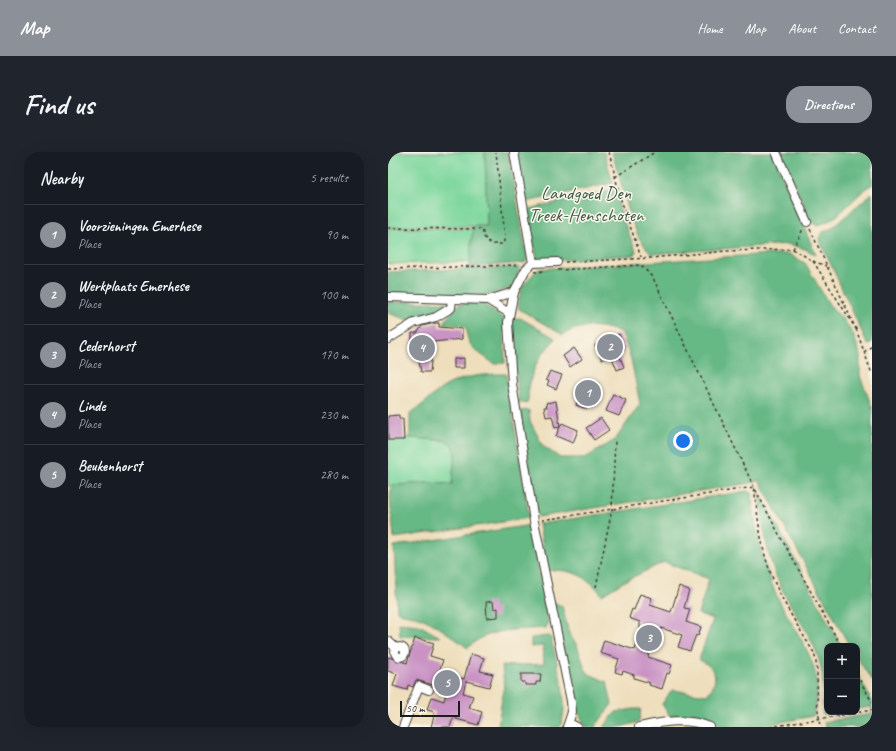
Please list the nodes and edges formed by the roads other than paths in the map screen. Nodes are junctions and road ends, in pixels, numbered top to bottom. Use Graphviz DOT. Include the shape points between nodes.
graph roads {
  1 [pos="514,152"];
  2 [pos="776,152"];
  3 [pos="807,222"];
  4 [pos="557,262"];
  5 [pos="532,264"];
  6 [pos="514,292"];
  7 [pos="388,297"];
  8 [pos="452,299"];
  9 [pos="488,300"];
  10 [pos="509,314"];
  11 [pos="388,339"];
  12 [pos="388,641"];
  13 [pos="396,648"];
  14 [pos="430,690"];
  15 [pos="568,725"];
  16 [pos="403,727"];
  17 [pos="577,727"];
  18 [pos="639,727"];
  19 [pos="710,727"];
  1 -- 5 [label="street"];
  2 -- 3 [label="street"];
  4 -- 5 [label="street"];
  5 -- 6 [label="street"];
  6 -- 9 [label="street"];
  6 -- 10 [label="street"];
  7 -- 8 [label="street"];
  8 -- 9 [label="street"];
  8 -- 11 [label="street" via="451,308 443,314 414,322"];
  9 -- 10 [label="street"];
  10 -- 15 [label="street" via="512,384 534,521 571,701 572,712"];
  12 -- 13 [label="street"];
  14 -- 16 [label="street" via="419,686"];
  15 -- 17 [label="street"];
  18 -- 19 [label="street" via="667,721 700,723"];
}
